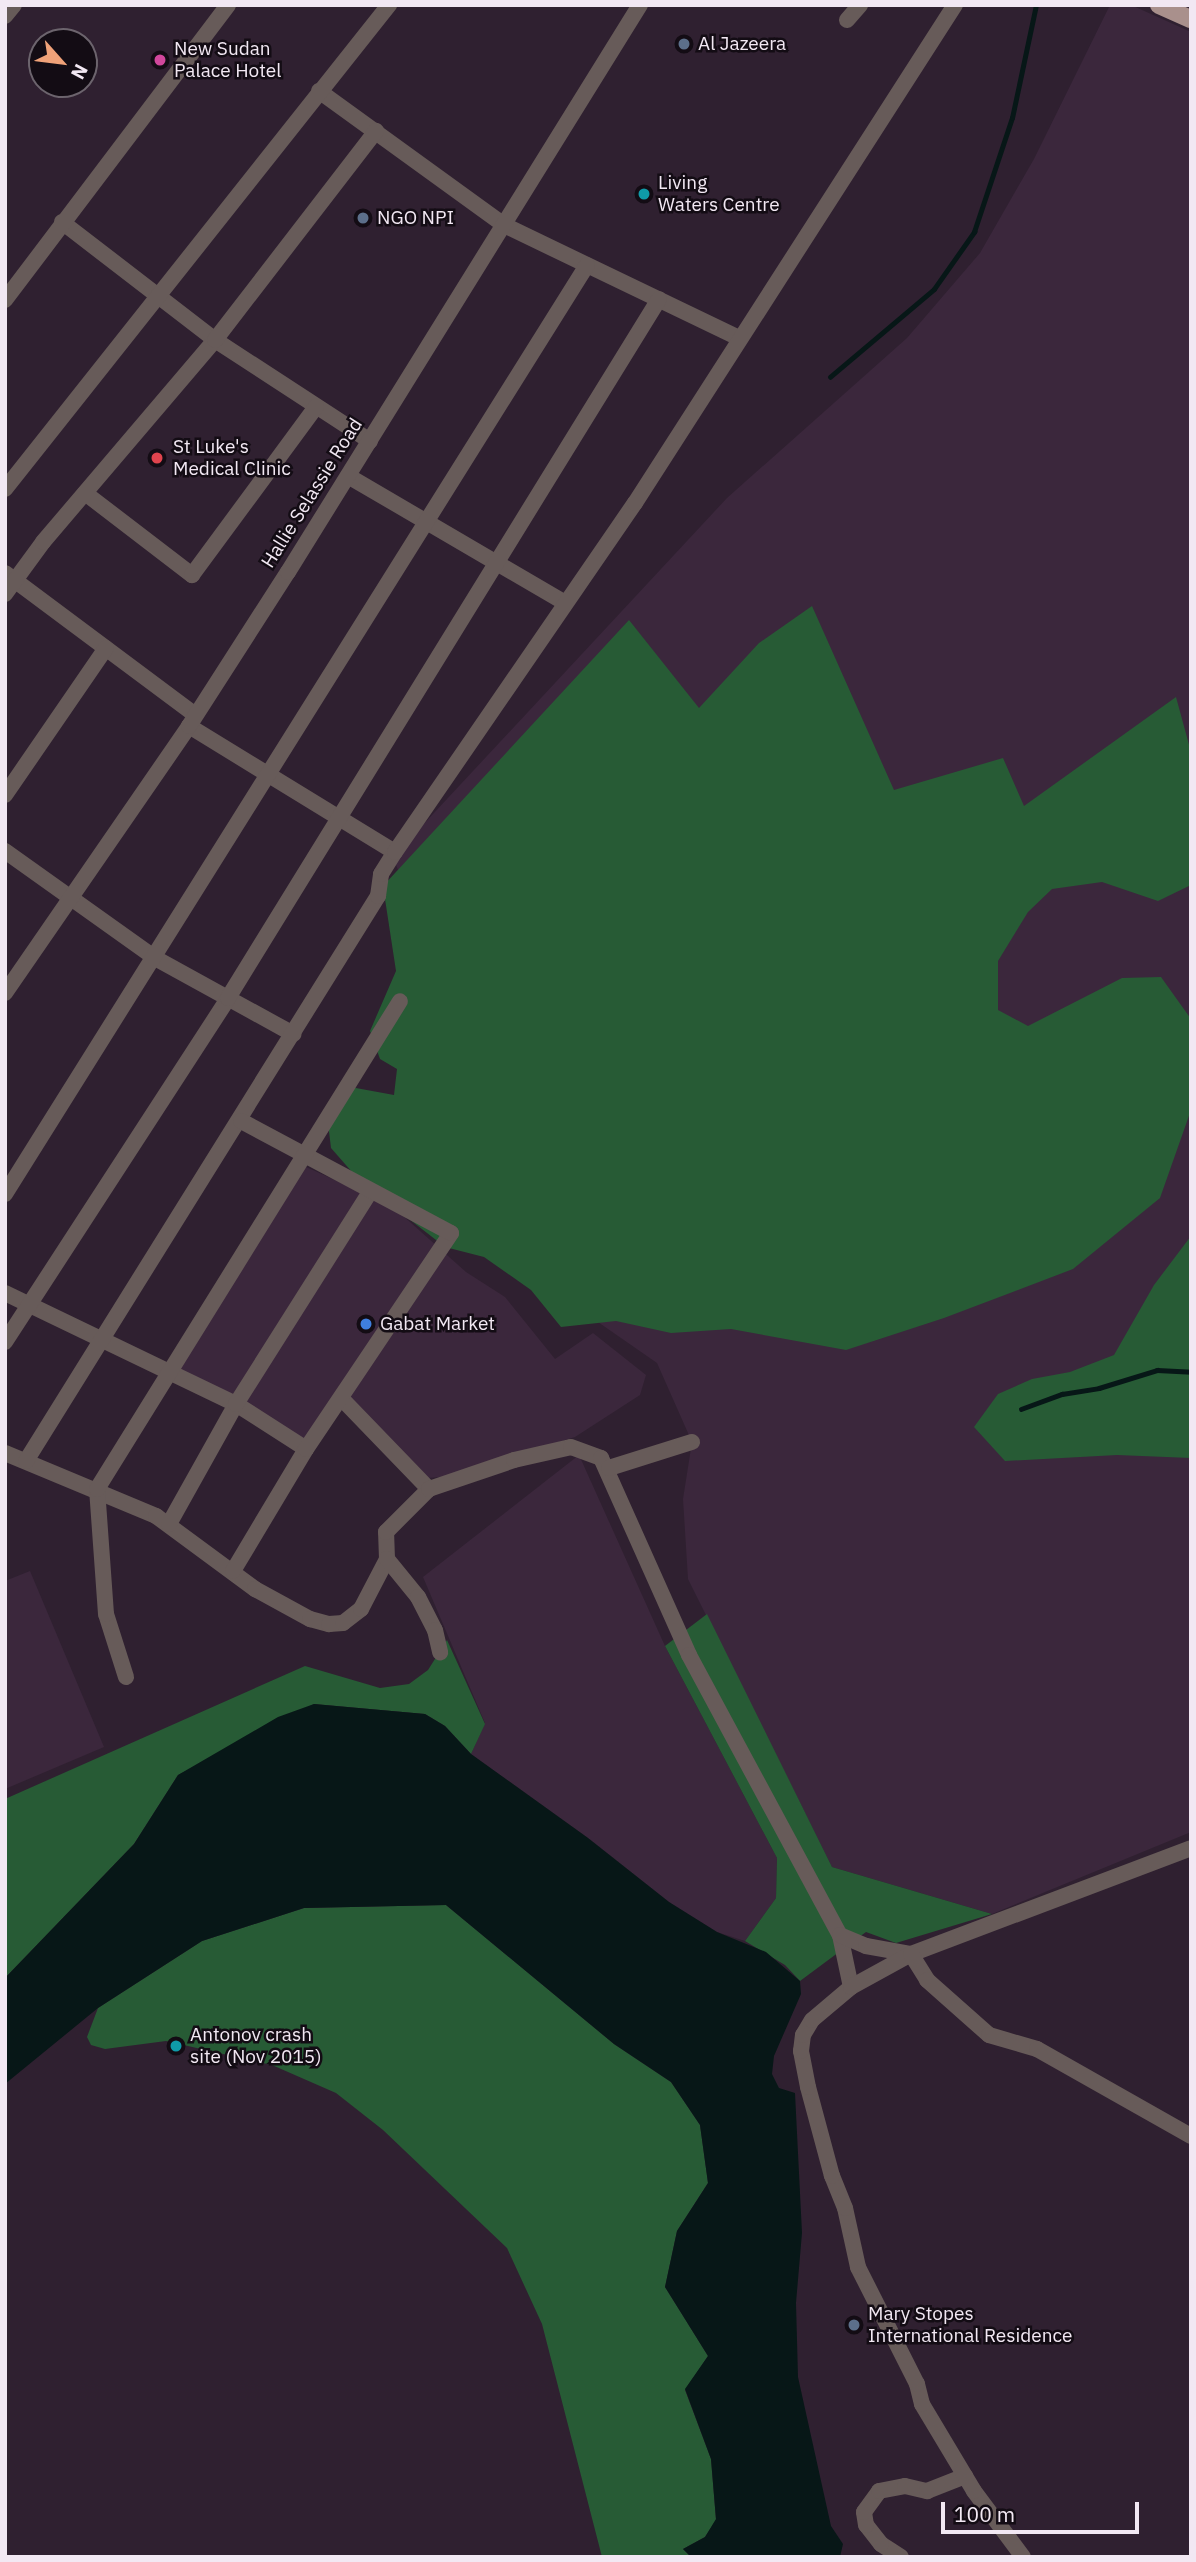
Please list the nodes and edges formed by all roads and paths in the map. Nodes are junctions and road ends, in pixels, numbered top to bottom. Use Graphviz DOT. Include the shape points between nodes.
graph roads {
  1 [pos="14,5"];
  2 [pos="228,5"];
  3 [pos="388,5"];
  4 [pos="640,5"];
  5 [pos="860,5"];
  6 [pos="955,5"];
  7 [pos="1159,5"];
  8 [pos="5,16"];
  9 [pos="1191,19"];
  10 [pos="847,20"];
  11 [pos="318,90"];
  12 [pos="376,131"];
  13 [pos="62,222"];
  14 [pos="504,225"];
  15 [pos="587,265"];
  16 [pos="158,295"];
  17 [pos="659,299"];
  18 [pos="5,300"];
  19 [pos="737,337"];
  20 [pos="215,340"];
  21 [pos="316,407"];
  22 [pos="370,441"];
  23 [pos="348,476"];
  24 [pos="5,489"];
  25 [pos="85,493"];
  26 [pos="428,523"];
  27 [pos="497,563"];
  28 [pos="10,577"];
  29 [pos="5,594"];
  30 [pos="565,603"];
  31 [pos="106,648"];
  32 [pos="191,720"];
  33 [pos="269,778"];
  34 [pos="5,795"];
  35 [pos="338,820"];
  36 [pos="5,851"];
  37 [pos="395,852"];
  38 [pos="70,898"];
  39 [pos="155,958"];
  40 [pos="5,993"];
  41 [pos="228,998"];
  42 [pos="400,1001"];
  43 [pos="293,1034"];
  44 [pos="241,1121"];
  45 [pos="304,1156"];
  46 [pos="370,1192"];
  47 [pos="5,1194"];
  48 [pos="5,1293"];
  49 [pos="29,1306"];
  50 [pos="98,1341"];
  51 [pos="5,1342"];
  52 [pos="170,1371"];
  53 [pos="343,1400"];
  54 [pos="236,1404"];
  55 [pos="692,1442"];
  56 [pos="306,1449"];
  57 [pos="5,1452"];
  58 [pos="26,1461"];
  59 [pos="609,1468"];
  60 [pos="97,1489"];
  61 [pos="429,1489"];
  62 [pos="169,1524"];
  63 [pos="387,1559"];
  64 [pos="233,1571"];
  65 [pos="440,1652"];
  66 [pos="126,1677"];
  67 [pos="1191,1848"];
  68 [pos="840,1935"];
  69 [pos="911,1954"];
  70 [pos="851,1987"];
  71 [pos="1191,2136"];
  72 [pos="965,2476"];
  73 [pos="901,2557"];
  74 [pos="1024,2557"];
  1 -- 8 [label="street"];
  2 -- 13 [label="street"];
  3 -- 11 [label="street"];
  4 -- 14 [label="street, Hallie Selassie Road"];
  5 -- 10 [label="street"];
  6 -- 19 [label="street"];
  7 -- 9 [label="main road"];
  11 -- 12 [label="street"];
  11 -- 16 [label="street"];
  12 -- 14 [label="street"];
  12 -- 20 [label="street"];
  13 -- 16 [label="street"];
  13 -- 18 [label="street"];
  14 -- 15 [label="street"];
  14 -- 22 [label="street, Hallie Selassie Road"];
  15 -- 17 [label="street"];
  15 -- 26 [label="street"];
  16 -- 20 [label="street"];
  16 -- 24 [label="street"];
  17 -- 19 [label="street"];
  17 -- 27 [label="street"];
  19 -- 30 [label="street" via="706,395"];
  20 -- 21 [label="street"];
  20 -- 25 [label="street"];
  21 -- 22 [label="street"];
  21 -- 25 [label="street" via="192,575"];
  22 -- 23 [label="street, Hallie Selassie Road"];
  23 -- 26 [label="street"];
  23 -- 32 [label="street, Hallie Selassie Road"];
  25 -- 28 [label="street"];
  26 -- 27 [label="street"];
  26 -- 33 [label="street"];
  27 -- 30 [label="street"];
  27 -- 35 [label="street"];
  28 -- 29 [label="street"];
  28 -- 31 [label="street"];
  30 -- 37 [label="street"];
  31 -- 32 [label="street"];
  31 -- 34 [label="street"];
  32 -- 33 [label="street"];
  32 -- 38 [label="street, Hallie Selassie Road"];
  33 -- 35 [label="street"];
  33 -- 39 [label="street"];
  35 -- 37 [label="street"];
  35 -- 41 [label="street"];
  36 -- 38 [label="street"];
  37 -- 43 [label="street" via="381,874 378,896"];
  38 -- 39 [label="street"];
  38 -- 40 [label="street, Hallie Selassie Road"];
  39 -- 41 [label="street"];
  39 -- 47 [label="street"];
  41 -- 43 [label="street"];
  41 -- 49 [label="street"];
  42 -- 45 [label="street"];
  43 -- 44 [label="street"];
  44 -- 45 [label="street"];
  44 -- 50 [label="street"];
  45 -- 46 [label="street"];
  45 -- 52 [label="street"];
  46 -- 53 [label="street" via="451,1233"];
  46 -- 54 [label="street"];
  48 -- 49 [label="street"];
  49 -- 50 [label="street"];
  49 -- 51 [label="street"];
  50 -- 52 [label="street"];
  50 -- 58 [label="street"];
  52 -- 54 [label="street"];
  52 -- 60 [label="street"];
  53 -- 56 [label="street"];
  53 -- 61 [label="street"];
  54 -- 56 [label="street"];
  54 -- 62 [label="street"];
  55 -- 59 [label="street"];
  56 -- 64 [label="street"];
  57 -- 58 [label="street"];
  58 -- 60 [label="street"];
  59 -- 61 [label="street" via="587,1449 571,1447 514,1460"];
  59 -- 68 [label="street" via="689,1655"];
  60 -- 62 [label="street"];
  60 -- 66 [label="street" via="106,1614"];
  61 -- 63 [label="street" via="386,1532"];
  62 -- 64 [label="street"];
  63 -- 64 [label="street" via="361,1609 343,1623 310,1619 255,1589"];
  63 -- 65 [label="street" via="418,1597 435,1630"];
  67 -- 69 [label="street"];
  68 -- 69 [label="street" via="866,1946"];
  68 -- 70 [label="street"];
  69 -- 70 [label="street"];
  69 -- 71 [label="street" via="927,1980 989,2035 1037,2049"];
  70 -- 72 [label="street" via="812,2020 803,2035 808,2087 858,2267 917,2384 922,2404"];
  72 -- 73 [label="street" via="928,2491 905,2486 879,2491 864,2512 866,2525 881,2544"];
  72 -- 74 [label="street"];
}
